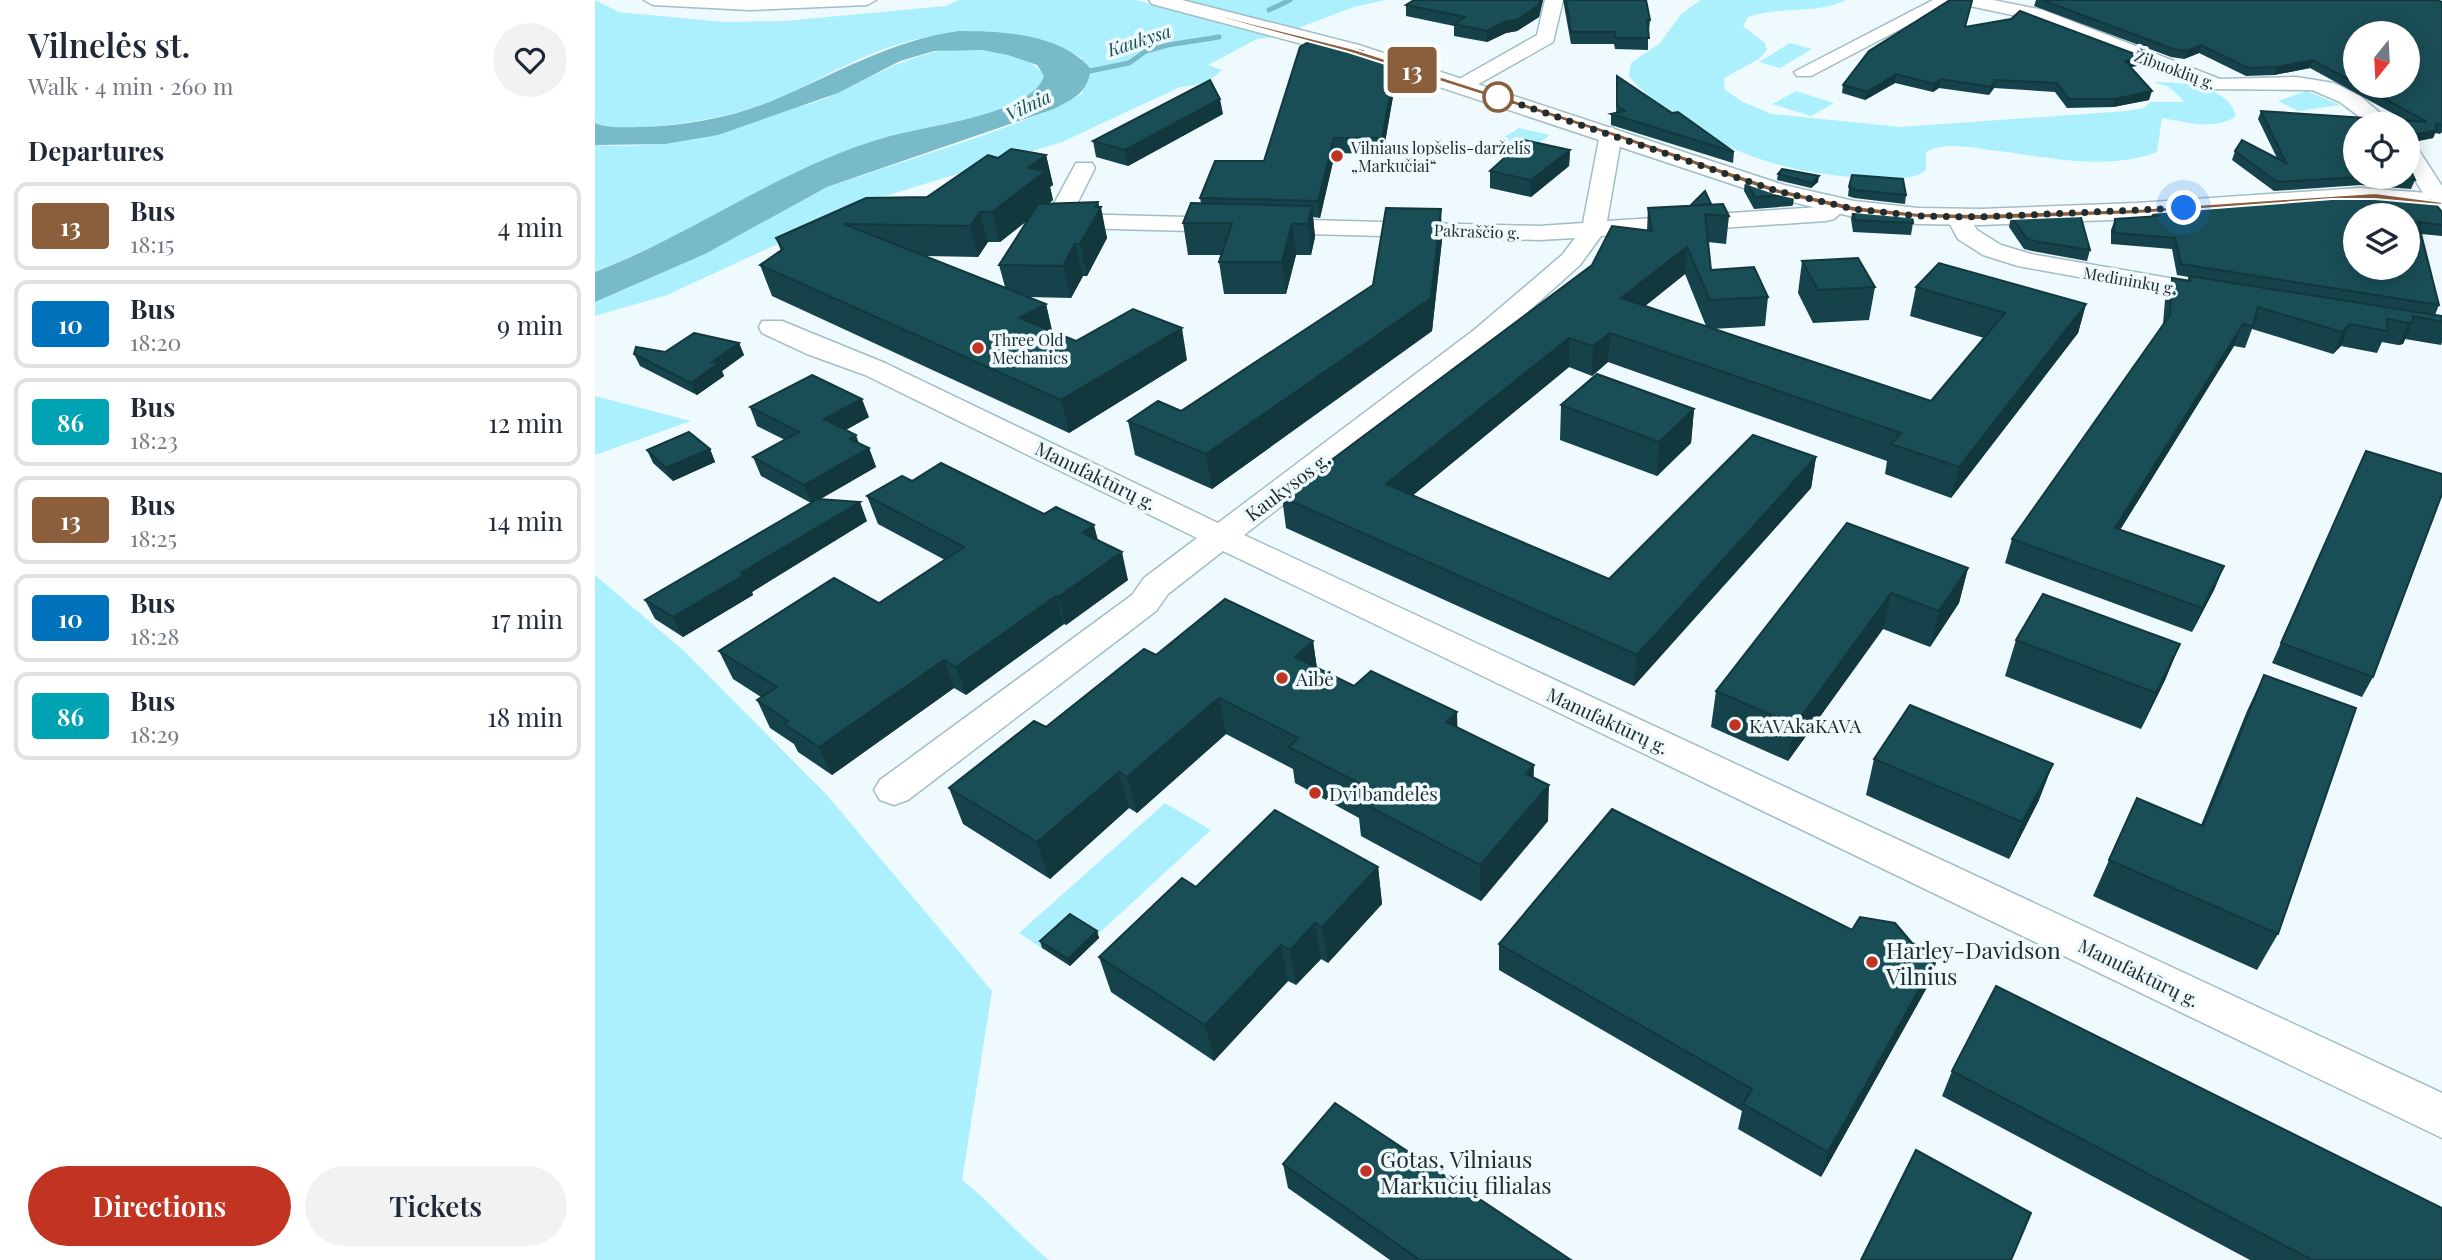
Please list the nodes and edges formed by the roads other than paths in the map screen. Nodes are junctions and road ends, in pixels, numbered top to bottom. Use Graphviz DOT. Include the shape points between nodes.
graph roads {
  1 [pos="653,0"];
  2 [pos="867,0"];
  3 [pos="1159,0"];
  4 [pos="1553,0"];
  5 [pos="1947,0"];
  6 [pos="1965,0"];
  7 [pos="1804,72"];
  8 [pos="1461,86"];
  9 [pos="2366,112"];
  10 [pos="1611,134"];
  11 [pos="1084,168"];
  12 [pos="2420,168"];
  13 [pos="2439,194"];
  14 [pos="1837,206"];
  15 [pos="1958,217"];
  16 [pos="1594,229"];
  17 [pos="2244,298"];
  18 [pos="772,327"];
  19 [pos="1221,537"];
  20 [pos="894,790"];
  21 [pos="2442,1116"];
  1 -- 2 [label="street" via="750,5"];
  3 -- 8 [label="street" via="1351,50"];
  4 -- 8 [label="street" via="1546,38"];
  5 -- 7 [label="street"];
  6 -- 9 [label="street, Žibuoklių g." via="2036,14 2198,80 2239,87 2293,82 2322,86"];
  8 -- 10 [label="street"];
  10 -- 14 [label="street" via="1777,191"];
  10 -- 16 [label="street, Kaukysos g."];
  11 -- 16 [label="street, Pakraščio g." via="1066,217 1539,233"];
  12 -- 13 [label="street"];
  13 -- 15 [label="street"];
  14 -- 15 [label="street"];
  14 -- 16 [label="street, Pakraščio g." via="1826,214"];
  15 -- 17 [label="street, Medininkų g." via="1967,234 1992,250 2027,261"];
  16 -- 19 [label="street, Kaukysos g." via="1571,260 1493,329"];
  18 -- 19 [label="street, Manufaktūrų g." via="967,412"];
  19 -- 20 [label="street, Kaukysos g." via="1156,586 1145,603"];
  19 -- 21 [label="street, Manufaktūrų g."];
}
